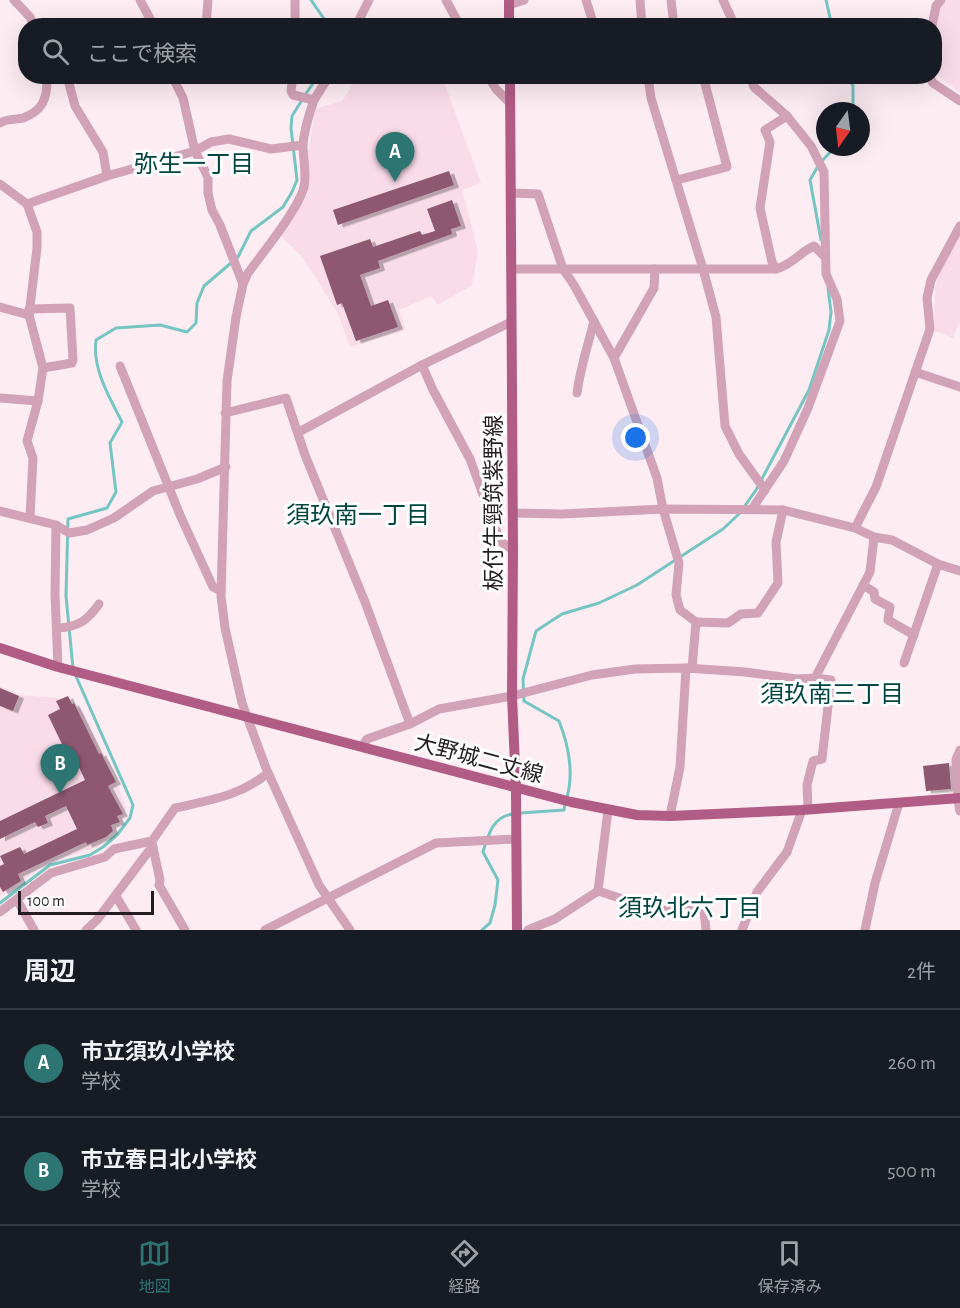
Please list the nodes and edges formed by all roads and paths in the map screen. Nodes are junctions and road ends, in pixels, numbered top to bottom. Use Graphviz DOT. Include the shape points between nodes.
graph roads {
  1 [pos="14,0"];
  2 [pos="140,0"];
  3 [pos="208,0"];
  4 [pos="295,0"];
  5 [pos="369,0"];
  6 [pos="446,0"];
  7 [pos="524,0"];
  8 [pos="586,0"];
  9 [pos="640,0"];
  10 [pos="671,0"];
  11 [pos="723,0"];
  12 [pos="941,0"];
  13 [pos="509,2"];
  14 [pos="30,18"];
  15 [pos="150,18"];
  16 [pos="207,18"];
  17 [pos="295,18"];
  18 [pos="360,18"];
  19 [pos="456,18"];
  20 [pos="509,18"];
  21 [pos="592,18"];
  22 [pos="641,18"];
  23 [pos="673,18"];
  24 [pos="731,18"];
  25 [pos="934,18"];
  26 [pos="47,84"];
  27 [pos="69,84"];
  28 [pos="176,84"];
  29 [pos="292,84"];
  30 [pos="323,84"];
  31 [pos="493,84"];
  32 [pos="510,84"];
  33 [pos="649,84"];
  34 [pos="705,84"];
  35 [pos="753,84"];
  36 [pos="936,84"];
  37 [pos="310,100"];
  38 [pos="960,101"];
  39 [pos="510,103"];
  40 [pos="787,116"];
  41 [pos="0,123"];
  42 [pos="303,145"];
  43 [pos="195,151"];
  44 [pos="107,176"];
  45 [pos="677,180"];
  46 [pos="0,184"];
  47 [pos="511,193"];
  48 [pos="27,204"];
  49 [pos="960,226"];
  50 [pos="824,256"];
  51 [pos="703,268"];
  52 [pos="511,269"];
  53 [pos="563,269"];
  54 [pos="655,269"];
  55 [pos="776,269"];
  56 [pos="243,284"];
  57 [pos="0,307"];
  58 [pos="29,312"];
  59 [pos="594,321"];
  60 [pos="512,322"];
  61 [pos="614,358"];
  62 [pos="422,365"];
  63 [pos="120,366"];
  64 [pos="43,368"];
  65 [pos="915,372"];
  66 [pos="960,387"];
  67 [pos="577,393"];
  68 [pos="0,398"];
  69 [pos="38,401"];
  70 [pos="225,413"];
  71 [pos="298,432"];
  72 [pos="226,467"];
  73 [pos="169,486"];
  74 [pos="765,490"];
  75 [pos="663,509"];
  76 [pos="752,509"];
  77 [pos="783,510"];
  78 [pos="0,511"];
  79 [pos="513,513"];
  80 [pos="30,517"];
  81 [pos="56,525"];
  82 [pos="855,528"];
  83 [pos="874,537"];
  84 [pos="513,550"];
  85 [pos="938,564"];
  86 [pos="960,571"];
  87 [pos="863,585"];
  88 [pos="221,591"];
  89 [pos="99,604"];
  90 [pos="696,622"];
  91 [pos="58,628"];
  92 [pos="914,635"];
  93 [pos="0,648"];
  94 [pos="904,663"];
  95 [pos="58,667"];
  96 [pos="689,668"];
  97 [pos="815,678"];
  98 [pos="512,696"];
  99 [pos="246,716"];
  100 [pos="410,724"];
  101 [pos="362,747"];
  102 [pos="960,750"];
  103 [pos="268,773"];
  104 [pos="516,788"];
  105 [pos="960,798"];
  106 [pos="899,802"];
  107 [pos="608,810"];
  108 [pos="805,810"];
  109 [pos="960,811"];
  110 [pos="670,816"];
  111 [pos="516,839"];
  112 [pos="153,844"];
  113 [pos="598,891"];
  114 [pos="116,896"];
  115 [pos="328,897"];
  116 [pos="17,900"];
  117 [pos="0,912"];
  118 [pos="34,930"];
  119 [pos="86,930"];
  120 [pos="136,930"];
  121 [pos="185,930"];
  122 [pos="265,930"];
  123 [pos="350,930"];
  124 [pos="517,930"];
  125 [pos="528,930"];
  126 [pos="706,930"];
  127 [pos="742,930"];
  128 [pos="865,930"];
  1 -- 14 [label="street"];
  2 -- 15 [label="street"];
  3 -- 16 [label="street"];
  4 -- 17 [label="street"];
  5 -- 18 [label="street"];
  6 -- 19 [label="street"];
  7 -- 13 [label="street"];
  8 -- 21 [label="street"];
  9 -- 22 [label="street"];
  10 -- 23 [label="street"];
  11 -- 24 [label="street"];
  12 -- 25 [label="street"];
  13 -- 20 [label="main road"];
  26 -- 41 [label="street" via="42,105 23,118"];
  27 -- 44 [label="street" via="75,106 103,152"];
  28 -- 43 [label="street"];
  29 -- 37 [label="street" via="293,94"];
  30 -- 37 [label="street"];
  31 -- 39 [label="street"];
  32 -- 39 [label="main road, 板付牛頸筑紫野線"];
  33 -- 45 [label="street"];
  34 -- 45 [label="street" via="726,167"];
  35 -- 40 [label="street"];
  36 -- 38 [label="street"];
  37 -- 42 [label="street"];
  39 -- 47 [label="main road, 板付牛頸筑紫野線"];
  40 -- 50 [label="street" via="811,146 824,172"];
  40 -- 55 [label="street" via="765,130 770,142 760,208"];
  42 -- 43 [label="street" via="271,149 229,139 211,142"];
  42 -- 56 [label="street" via="301,195"];
  43 -- 44 [label="street"];
  43 -- 56 [label="street" via="208,177 212,210"];
  44 -- 48 [label="street"];
  45 -- 51 [label="street"];
  46 -- 48 [label="street"];
  47 -- 52 [label="main road, 板付牛頸筑紫野線"];
  47 -- 53 [label="street" via="538,194"];
  48 -- 58 [label="street" via="38,248"];
  49 -- 65 [label="street" via="931,280 927,298 930,329"];
  50 -- 55 [label="street" via="814,246 788,266"];
  50 -- 74 [label="street" via="840,321 808,408 784,461"];
  51 -- 54 [label="street"];
  51 -- 55 [label="street"];
  51 -- 74 [label="street" via="716,317 725,426"];
  52 -- 53 [label="street"];
  52 -- 60 [label="main road, 板付牛頸筑紫野線"];
  53 -- 54 [label="street"];
  53 -- 59 [label="street"];
  54 -- 61 [label="street" via="654,288"];
  56 -- 70 [label="street"];
  57 -- 58 [label="street"];
  58 -- 64 [label="street"];
  58 -- 64 [label="street" via="70,308 72,363"];
  59 -- 61 [label="street"];
  59 -- 67 [label="street"];
  60 -- 62 [label="street"];
  60 -- 79 [label="main road, 板付牛頸筑紫野線"];
  61 -- 75 [label="street" via="657,478"];
  62 -- 71 [label="street"];
  62 -- 84 [label="street" via="470,459 500,541"];
  63 -- 73 [label="street"];
  64 -- 69 [label="street"];
  65 -- 66 [label="street"];
  65 -- 82 [label="street" via="876,487"];
  68 -- 69 [label="street"];
  69 -- 80 [label="street" via="27,441 33,458"];
  70 -- 71 [label="street" via="286,398"];
  70 -- 72 [label="street"];
  71 -- 100 [label="street"];
  72 -- 73 [label="street"];
  72 -- 88 [label="street"];
  73 -- 81 [label="street" via="153,491 114,518 87,530 69,533"];
  73 -- 88 [label="street" via="213,587"];
  74 -- 76 [label="street"];
  75 -- 76 [label="street"];
  75 -- 79 [label="street"];
  75 -- 90 [label="street" via="679,563 676,595 680,610"];
  76 -- 77 [label="street"];
  77 -- 82 [label="street"];
  77 -- 90 [label="street" via="776,542 778,583 758,613 741,614 728,623"];
  78 -- 80 [label="street"];
  79 -- 84 [label="main road, 板付牛頸筑紫野線"];
  80 -- 81 [label="street"];
  81 -- 91 [label="street"];
  82 -- 83 [label="street"];
  83 -- 85 [label="street" via="892,540"];
  83 -- 87 [label="street" via="870,572"];
  84 -- 98 [label="main road, 板付牛頸筑紫野線"];
  85 -- 86 [label="street"];
  85 -- 92 [label="street"];
  87 -- 92 [label="street" via="874,592 875,599 890,607 888,620"];
  87 -- 97 [label="street"];
  88 -- 99 [label="street" via="225,628"];
  89 -- 91 [label="street" via="75,627"];
  90 -- 96 [label="street"];
  91 -- 95 [label="street"];
  92 -- 94 [label="street"];
  93 -- 95 [label="main road, 大野城二丈線"];
  95 -- 99 [label="main road, 大野城二丈線"];
  96 -- 97 [label="street" via="797,680"];
  96 -- 98 [label="street" via="592,675"];
  96 -- 110 [label="street" via="680,767"];
  97 -- 108 [label="street" via="831,680 822,759 813,761"];
  98 -- 100 [label="street" via="439,709"];
  98 -- 104 [label="main road, 板付牛頸筑紫野線"];
  99 -- 101 [label="main road, 大野城二丈線"];
  99 -- 103 [label="street"];
  100 -- 101 [label="street" via="367,739"];
  101 -- 104 [label="main road, 大野城二丈線"];
  102 -- 105 [label="street" via="956,760"];
  103 -- 112 [label="street" via="252,786 175,808"];
  103 -- 115 [label="street"];
  104 -- 107 [label="main road, 大野城二丈線"];
  104 -- 111 [label="main road, 板付牛頸筑紫野線"];
  105 -- 106 [label="main road, 大野城二丈線"];
  105 -- 109 [label="street"];
  106 -- 108 [label="main road, 大野城二丈線"];
  106 -- 128 [label="street"];
  107 -- 110 [label="main road, 大野城二丈線"];
  107 -- 113 [label="street"];
  108 -- 110 [label="main road, 大野城二丈線"];
  108 -- 127 [label="street" via="788,852 758,892"];
  111 -- 115 [label="street" via="436,843"];
  111 -- 124 [label="main road, 板付牛頸筑紫野線"];
  112 -- 114 [label="street"];
  112 -- 116 [label="street" via="114,849 105,857 51,873"];
  112 -- 121 [label="street" via="159,885"];
  113 -- 125 [label="street" via="555,919"];
  113 -- 126 [label="street" via="657,910 688,906 704,910"];
  114 -- 119 [label="street"];
  114 -- 120 [label="street"];
  115 -- 122 [label="street"];
  115 -- 123 [label="street"];
  116 -- 117 [label="street"];
  116 -- 118 [label="street"];
}
